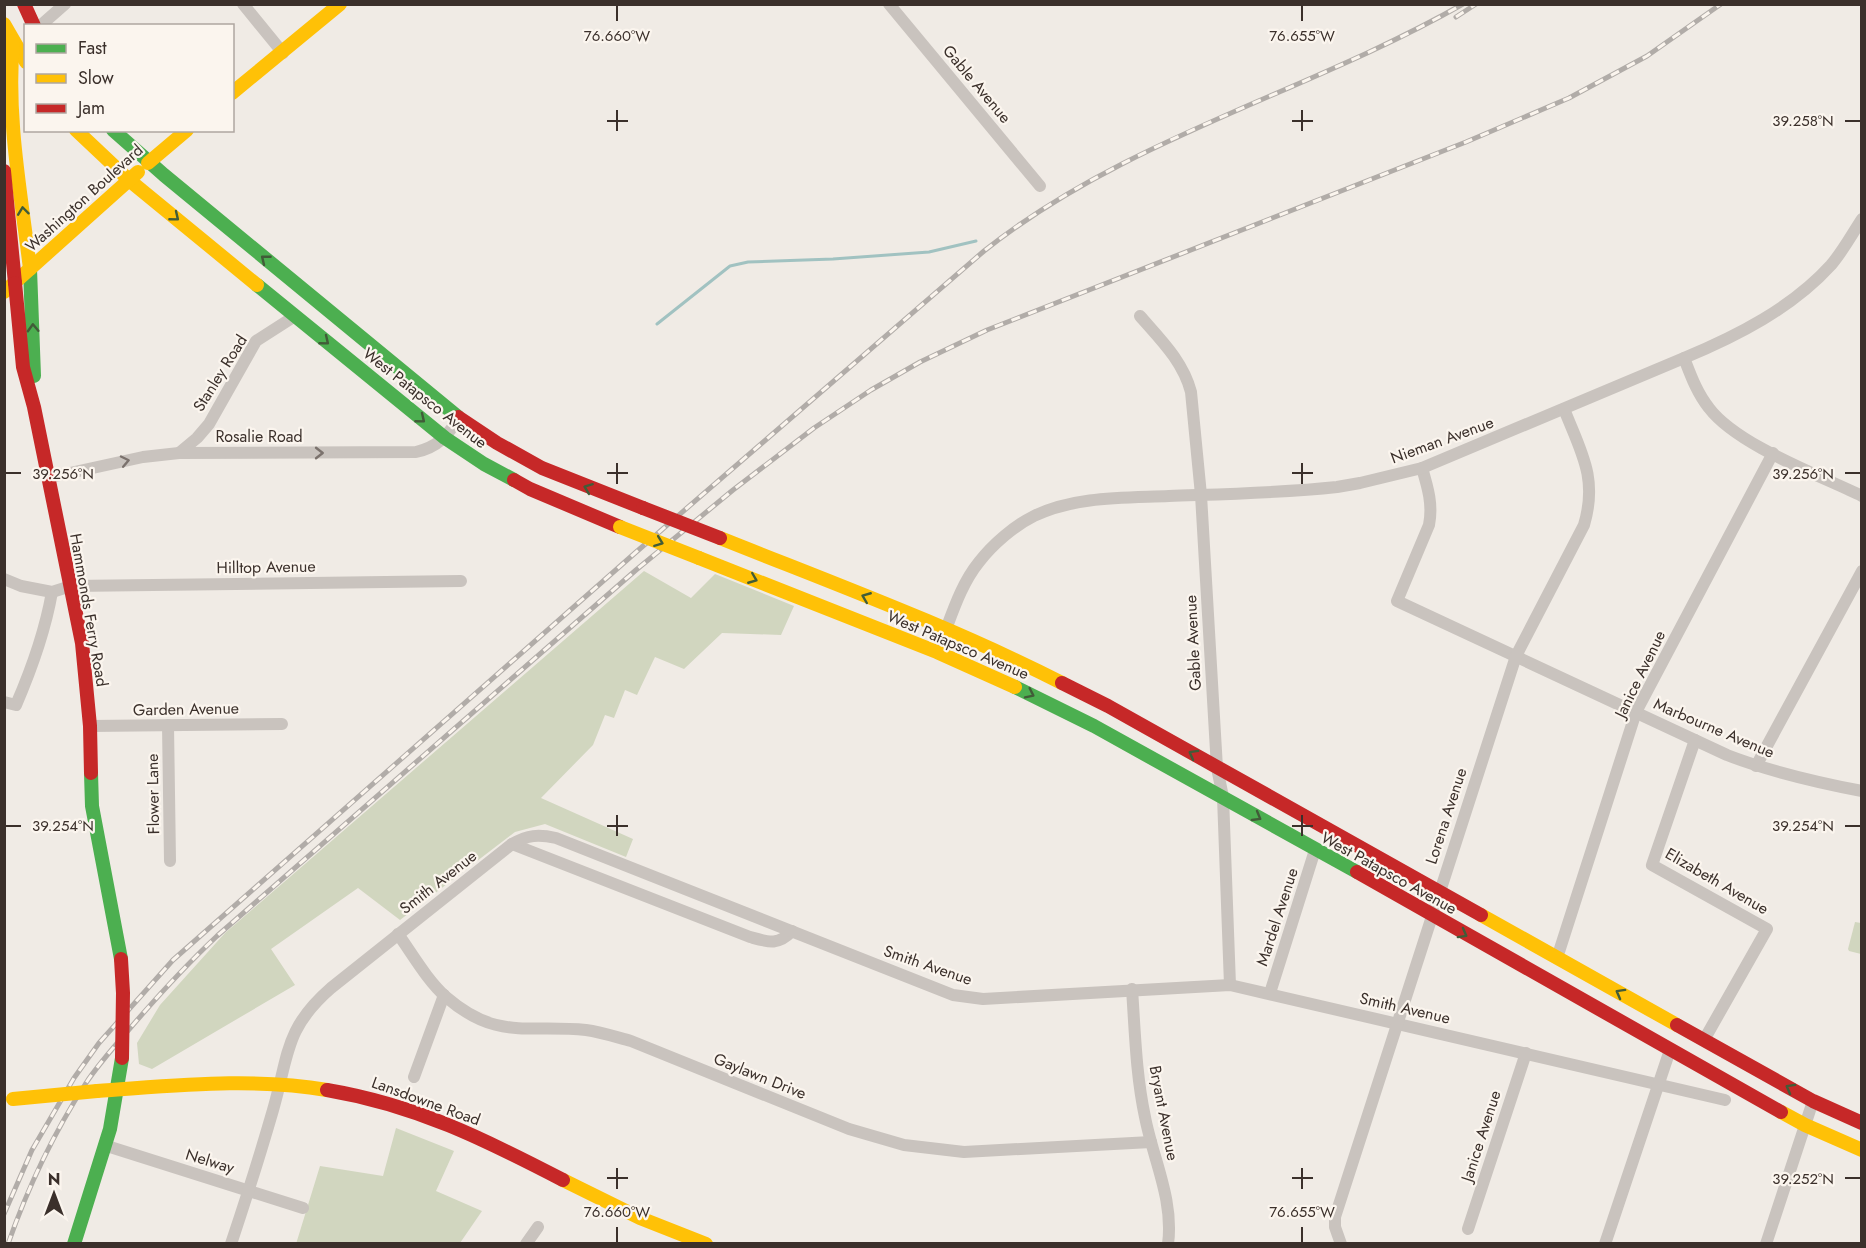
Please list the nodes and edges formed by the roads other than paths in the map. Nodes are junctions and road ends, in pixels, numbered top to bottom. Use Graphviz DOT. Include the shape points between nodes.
graph roads {
  1 [pos="24,4"];
  2 [pos="65,4"];
  3 [pos="243,4"];
  4 [pos="340,4"];
  5 [pos="889,4"];
  6 [pos="4,24"];
  7 [pos="33,24"];
  8 [pos="42,24"];
  9 [pos="19,38"];
  10 [pos="283,52"];
  11 [pos="24,55"];
  12 [pos="7,72"];
  13 [pos="234,91"];
  14 [pos="78,132"];
  15 [pos="115,132"];
  16 [pos="185,132"];
  17 [pos="148,163"];
  18 [pos="4,171"];
  19 [pos="129,180"];
  20 [pos="1040,186"];
  21 [pos="1862,219"];
  22 [pos="30,269"];
  23 [pos="10,288"];
  24 [pos="1140,315"];
  25 [pos="295,316"];
  26 [pos="1684,358"];
  27 [pos="34,407"];
  28 [pos="1564,409"];
  29 [pos="459,418"];
  30 [pos="445,438"];
  31 [pos="179,453"];
  32 [pos="1773,453"];
  33 [pos="1422,468"];
  34 [pos="47,478"];
  35 [pos="1201,495"];
  36 [pos="1862,496"];
  37 [pos="1862,571"];
  38 [pos="4,579"];
  39 [pos="461,581"];
  40 [pos="71,586"];
  41 [pos="52,592"];
  42 [pos="946,630"];
  43 [pos="937,652"];
  44 [pos="1516,656"];
  45 [pos="4,702"];
  46 [pos="1636,712"];
  47 [pos="282,724"];
  48 [pos="168,725"];
  49 [pos="90,726"];
  50 [pos="1695,740"];
  51 [pos="1756,766"];
  52 [pos="1217,768"];
  53 [pos="1862,791"];
  54 [pos="1223,797"];
  55 [pos="512,844"];
  56 [pos="1315,850"];
  57 [pos="170,861"];
  58 [pos="1439,891"];
  59 [pos="1431,916"];
  60 [pos="792,931"];
  61 [pos="398,934"];
  62 [pos="1557,958"];
  63 [pos="1230,985"];
  64 [pos="1132,989"];
  65 [pos="1270,993"];
  66 [pos="444,995"];
  67 [pos="1398,1023"];
  68 [pos="1704,1040"];
  69 [pos="1670,1050"];
  70 [pos="1526,1053"];
  71 [pos="414,1077"];
  72 [pos="279,1083"];
  73 [pos="1659,1085"];
  74 [pos="120,1090"];
  75 [pos="9,1100"];
  76 [pos="1725,1100"];
  77 [pos="1813,1101"];
  78 [pos="1862,1122"];
  79 [pos="1805,1125"];
  80 [pos="1151,1142"];
  81 [pos="106,1146"];
  82 [pos="1862,1150"];
  83 [pos="248,1191"];
  84 [pos="303,1208"];
  85 [pos="538,1227"];
  86 [pos="1468,1228"];
  87 [pos="74,1244"];
  88 [pos="231,1244"];
  89 [pos="526,1244"];
  90 [pos="706,1244"];
  91 [pos="1168,1244"];
  92 [pos="1341,1244"];
  93 [pos="1605,1244"];
  94 [pos="1766,1244"];
  1 -- 7 [label="main road"];
  2 -- 8 [label="street"];
  3 -- 10 [label="street"];
  4 -- 10 [label="main road"];
  5 -- 20 [label="street, Gable Avenue"];
  6 -- 9 [label="main road"];
  9 -- 11 [label="main road"];
  9 -- 12 [label="main road, Hammonds Ferry Road"];
  10 -- 13 [label="main road"];
  22 -- 12 [label="main road, Hammonds Ferry Road, one-way"];
  14 -- 19 [label="main road, West Patapsco Avenue"];
  15 -- 17 [label="main road, West Patapsco Avenue"];
  16 -- 17 [label="main road, Washington Boulevard"];
  17 -- 19 [label="main road, Washington Boulevard"];
  29 -- 17 [label="main road, West Patapsco Avenue, one-way"];
  18 -- 23 [label="main road, Hammonds Ferry Road"];
  19 -- 22 [label="main road, Washington Boulevard"];
  19 -- 25 [label="main road, West Patapsco Avenue, one-way"];
  21 -- 26 [label="street, Nieman Avenue" via="1831,265 1804,289 1752,326"];
  22 -- 23 [label="main road, Washington Boulevard"];
  27 -- 22 [label="main road, Hammonds Ferry Road, one-way"];
  23 -- 27 [label="main road, Hammonds Ferry Road"];
  24 -- 35 [label="street, Gable Avenue" via="1174,356 1188,381"];
  25 -- 30 [label="main road, West Patapsco Avenue, one-way"];
  25 -- 31 [label="street, Stanley Road" via="256,341 209,424"];
  26 -- 28 [label="street, Nieman Avenue"];
  26 -- 32 [label="street" via="1700,395 1717,418"];
  27 -- 34 [label="main road, Hammonds Ferry Road"];
  28 -- 33 [label="street, Nieman Avenue"];
  28 -- 44 [label="street, Lorena Avenue" via="1587,465 1589,510"];
  29 -- 30 [label="street, Rosalie Road"];
  42 -- 29 [label="main road, West Patapsco Avenue, one-way, bridge" via="542,468"];
  31 -- 30 [label="street, Rosalie Road, one-way" via="416,452 438,445"];
  30 -- 43 [label="main road, West Patapsco Avenue, one-way, bridge" via="530,489"];
  34 -- 31 [label="street, Rosalie Road, one-way"];
  32 -- 36 [label="street"];
  32 -- 46 [label="street, Janice Avenue"];
  33 -- 35 [label="street, Nieman Avenue" via="1337,487"];
  33 -- 44 [label="street, Marbourne Avenue" via="1429,489 1429,525 1396,601"];
  34 -- 40 [label="main road, Hammonds Ferry Road"];
  35 -- 42 [label="street, Nieman Avenue" via="1086,501 1034,516 980,560 964,585"];
  35 -- 52 [label="street, Gable Avenue"];
  37 -- 51 [label="street"];
  38 -- 41 [label="street"];
  39 -- 40 [label="street, Hilltop Avenue"];
  40 -- 41 [label="street, Hilltop Avenue"];
  40 -- 49 [label="main road, Hammonds Ferry Road" via="82,643"];
  41 -- 45 [label="street" via="46,624 23,688 15,705"];
  42 -- 43 [label="street, Nieman Avenue"];
  52 -- 42 [label="main road, West Patapsco Avenue, one-way" via="1108,706"];
  43 -- 54 [label="main road, West Patapsco Avenue, one-way" via="1095,726"];
  44 -- 46 [label="street, Marbourne Avenue"];
  44 -- 58 [label="street, Lorena Avenue"];
  46 -- 50 [label="street, Marbourne Avenue"];
  46 -- 62 [label="street, Janice Avenue"];
  47 -- 48 [label="street, Garden Avenue"];
  48 -- 49 [label="street, Garden Avenue"];
  48 -- 57 [label="street, Flower Lane"];
  49 -- 74 [label="main road, Hammonds Ferry Road, bridge" via="92,806 122,959"];
  50 -- 51 [label="street, Marbourne Avenue"];
  50 -- 68 [label="street, Elizabeth Avenue" via="1652,865 1767,929"];
  51 -- 53 [label="street, Marbourne Avenue"];
  52 -- 54 [label="street, Gable Avenue"];
  52 -- 58 [label="main road, West Patapsco Avenue"];
  54 -- 56 [label="main road, West Patapsco Avenue, one-way"];
  54 -- 63 [label="street, Gable Avenue"];
  55 -- 60 [label="street, Smith Avenue" via="535,834 556,838"];
  55 -- 60 [label="street" via="750,937 775,942"];
  55 -- 61 [label="street, Smith Avenue"];
  56 -- 59 [label="main road, West Patapsco Avenue"];
  56 -- 65 [label="street, Mardel Avenue"];
  58 -- 59 [label="street, Lorena Avenue"];
  58 -- 62 [label="main road, West Patapsco Avenue"];
  59 -- 67 [label="street, Lorena Avenue"];
  59 -- 69 [label="main road, West Patapsco Avenue, one-way"];
  60 -- 64 [label="street, Smith Avenue" via="967,998"];
  61 -- 66 [label="street, Gaylawn Drive"];
  61 -- 72 [label="street, Smith Avenue" via="314,1003 293,1035"];
  68 -- 62 [label="main road, West Patapsco Avenue, one-way"];
  63 -- 64 [label="street, Smith Avenue"];
  63 -- 65 [label="street, Smith Avenue"];
  64 -- 80 [label="street, Bryant Avenue" via="1137,1070"];
  65 -- 67 [label="street, Smith Avenue"];
  66 -- 71 [label="street"];
  66 -- 80 [label="street, Gaylawn Drive" via="469,1014 498,1026 587,1030 631,1041 849,1130 904,1145 964,1152"];
  67 -- 70 [label="street, Smith Avenue"];
  67 -- 92 [label="street, Lorena Avenue" via="1335,1217"];
  77 -- 68 [label="main road, West Patapsco Avenue, one-way"];
  69 -- 73 [label="street"];
  69 -- 79 [label="main road, West Patapsco Avenue"];
  70 -- 73 [label="street, Smith Avenue"];
  70 -- 86 [label="street, Janice Avenue"];
  72 -- 74 [label="main road, Lansdowne Road" via="232,1082"];
  72 -- 83 [label="street, Smith Avenue"];
  72 -- 90 [label="main road, Lansdowne Road" via="368,1096 445,1122 589,1194"];
  73 -- 76 [label="street, Smith Avenue"];
  73 -- 93 [label="street"];
  74 -- 75 [label="main road, Lansdowne Road, bridge"];
  74 -- 81 [label="main road, Hammonds Ferry Road"];
  77 -- 78 [label="main road, West Patapsco Avenue"];
  77 -- 79 [label="street"];
  79 -- 82 [label="main road, West Patapsco Avenue"];
  79 -- 94 [label="street"];
  80 -- 91 [label="street, Bryant Avenue" via="1168,1211"];
  81 -- 83 [label="street, Nelway"];
  81 -- 87 [label="main road, Hammonds Ferry Road"];
  83 -- 84 [label="street, Nelway"];
  83 -- 88 [label="street, Smith Avenue"];
  85 -- 89 [label="street"];
}
